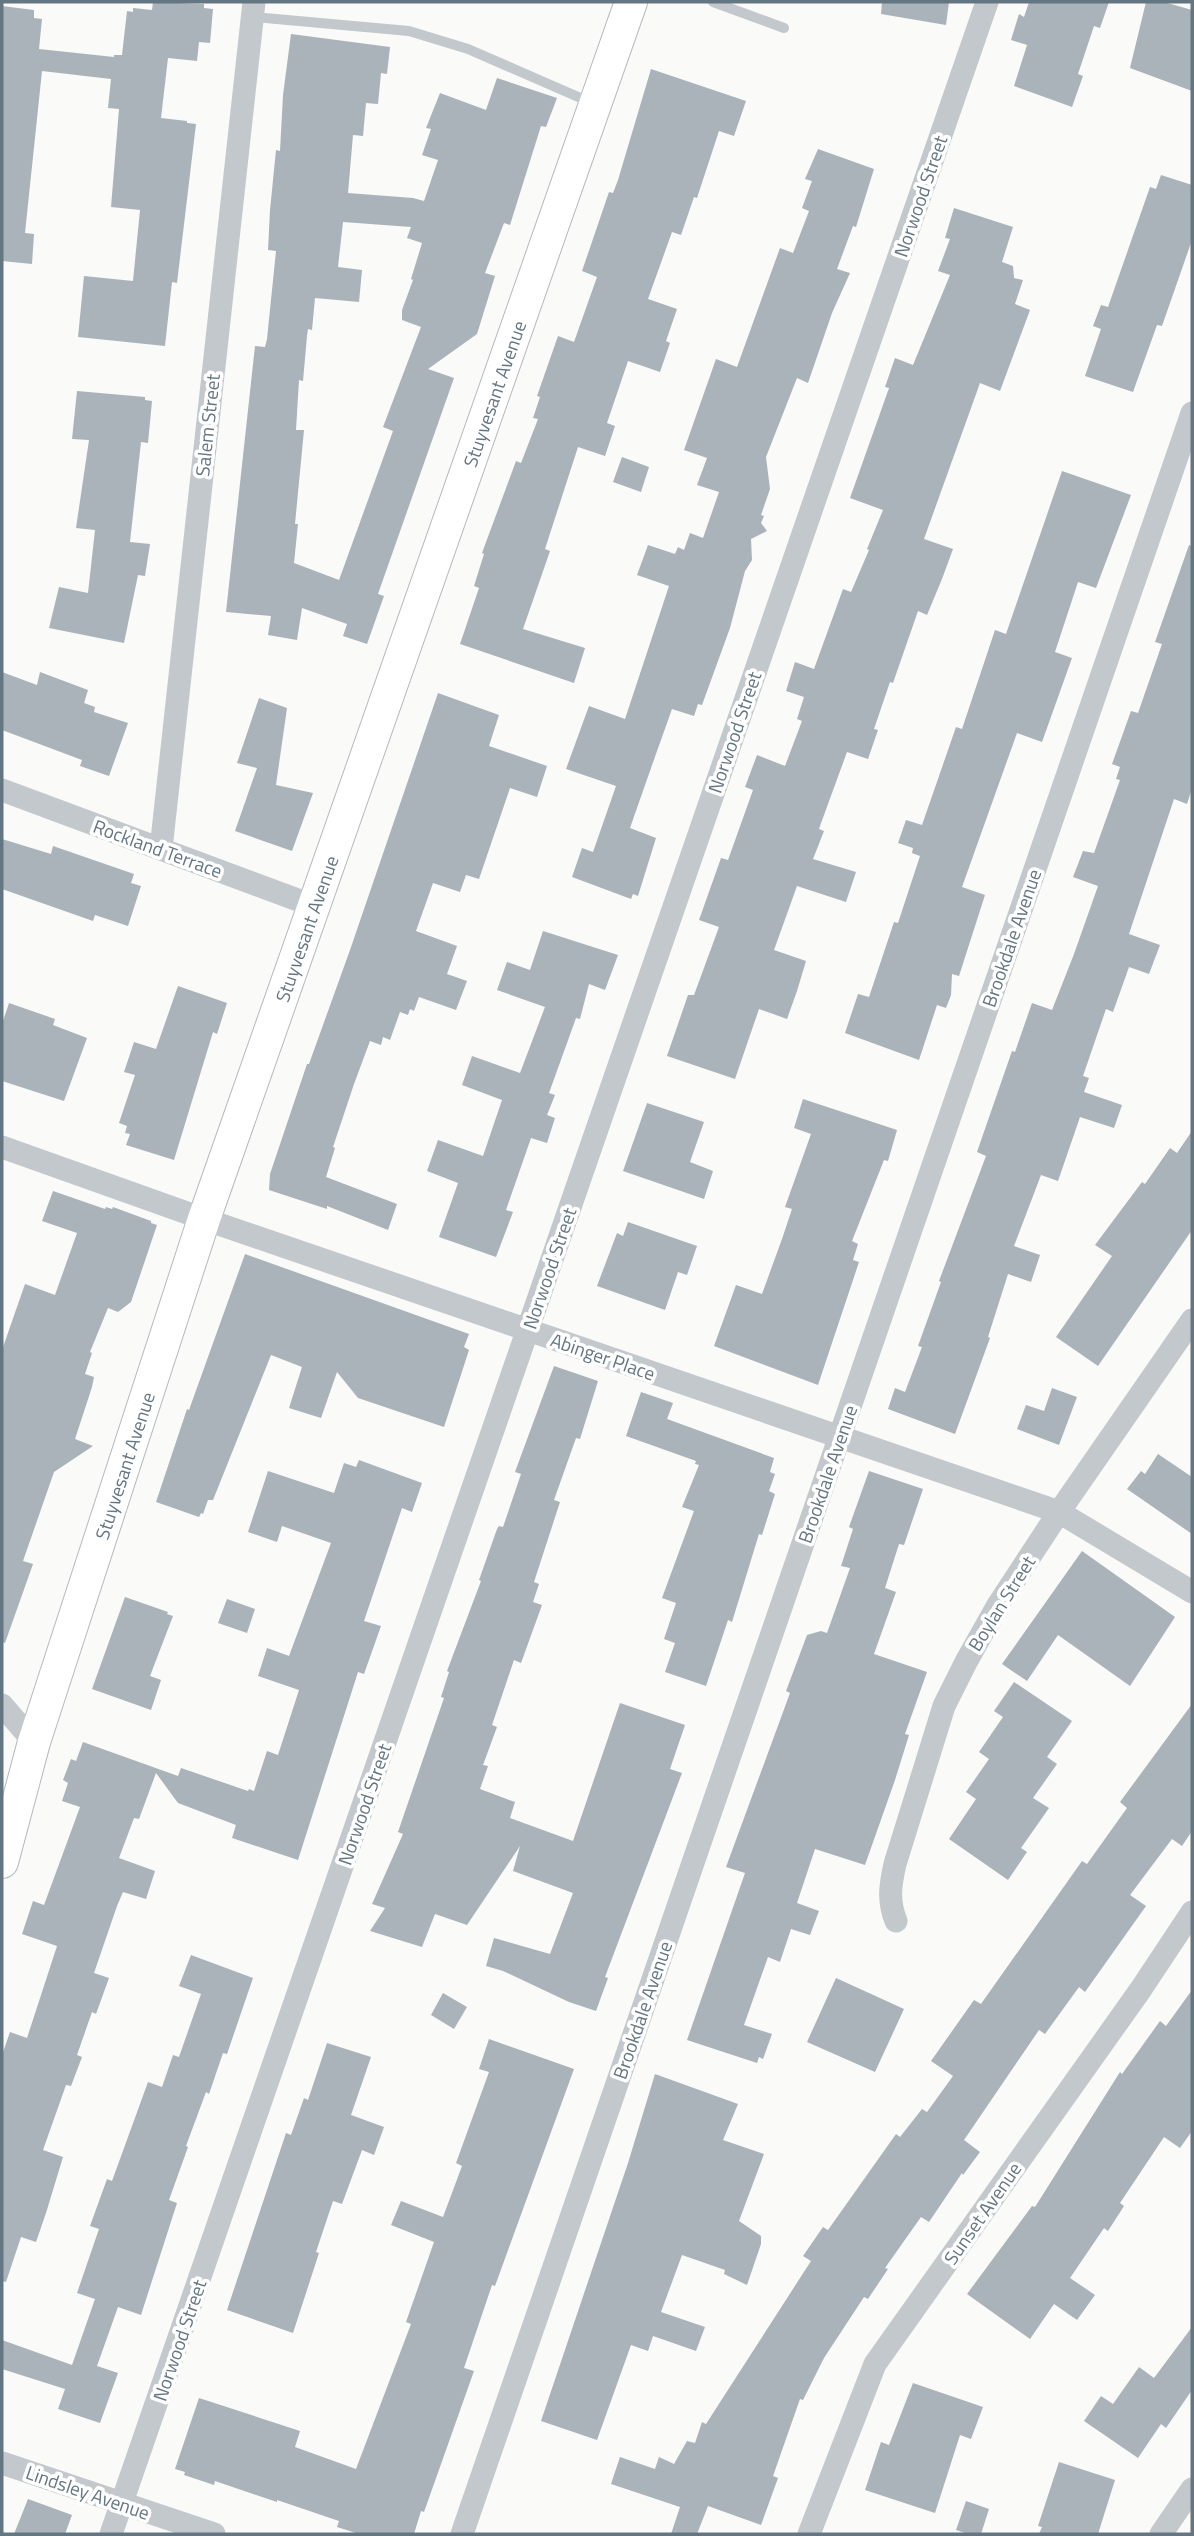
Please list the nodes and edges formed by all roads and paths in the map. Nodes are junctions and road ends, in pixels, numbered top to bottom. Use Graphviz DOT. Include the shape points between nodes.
graph roads {
  1 [pos="631,2"];
  2 [pos="713,2"];
  3 [pos="987,2"];
  4 [pos="736,6"];
  5 [pos="253,9"];
  6 [pos="784,28"];
  7 [pos="595,104"];
  8 [pos="1192,414"];
  9 [pos="2,790"];
  10 [pos="161,849"];
  11 [pos="314,906"];
  12 [pos="2,1147"];
  13 [pos="204,1219"];
  14 [pos="1192,1320"];
  15 [pos="527,1330"];
  16 [pos="839,1437"];
  17 [pos="1059,1513"];
  18 [pos="1192,1592"];
  19 [pos="2,1705"];
  20 [pos="34,1742"];
  21 [pos="2,1862"];
  22 [pos="1192,1912"];
  23 [pos="896,1921"];
  24 [pos="2,2463"];
  25 [pos="1192,2489"];
  26 [pos="123,2504"];
  27 [pos="111,2534"];
  28 [pos="214,2534"];
  29 [pos="462,2534"];
  30 [pos="809,2534"];
  31 [pos="1161,2534"];
  1 -- 7 [label="main road, Stuyvesant Avenue"];
  2 -- 4 [label="lane"];
  3 -- 15 [label="street, Norwood Street"];
  4 -- 6 [label="lane"];
  5 -- 7 [label="lane" via="410,32 468,48"];
  5 -- 10 [label="street, Salem Street"];
  7 -- 11 [label="main road, Stuyvesant Avenue"];
  8 -- 16 [label="street, Brookdale Avenue"];
  9 -- 10 [label="street, Rockland Terrace"];
  10 -- 11 [label="street, Rockland Terrace"];
  11 -- 13 [label="main road, Stuyvesant Avenue"];
  12 -- 13 [label="street, Abinger Place"];
  13 -- 15 [label="street, Abinger Place"];
  13 -- 20 [label="main road, Stuyvesant Avenue"];
  14 -- 17 [label="street, Boylan Street"];
  15 -- 16 [label="street, Abinger Place"];
  15 -- 26 [label="street, Norwood Street"];
  16 -- 17 [label="street, Abinger Place"];
  16 -- 29 [label="street, Brookdale Avenue"];
  17 -- 18 [label="street, Abinger Place"];
  17 -- 23 [label="street, Boylan Street" via="998,1605 944,1706 895,1864 890,1906"];
  19 -- 20 [label="street"];
  20 -- 21 [label="main road, Stuyvesant Avenue"];
  22 -- 30 [label="street, Sunset Avenue" via="875,2364"];
  24 -- 26 [label="street, Lindsley Avenue"];
  25 -- 31 [label="street"];
  26 -- 27 [label="street, Norwood Street"];
  26 -- 28 [label="street, Lindsley Avenue"];
}
